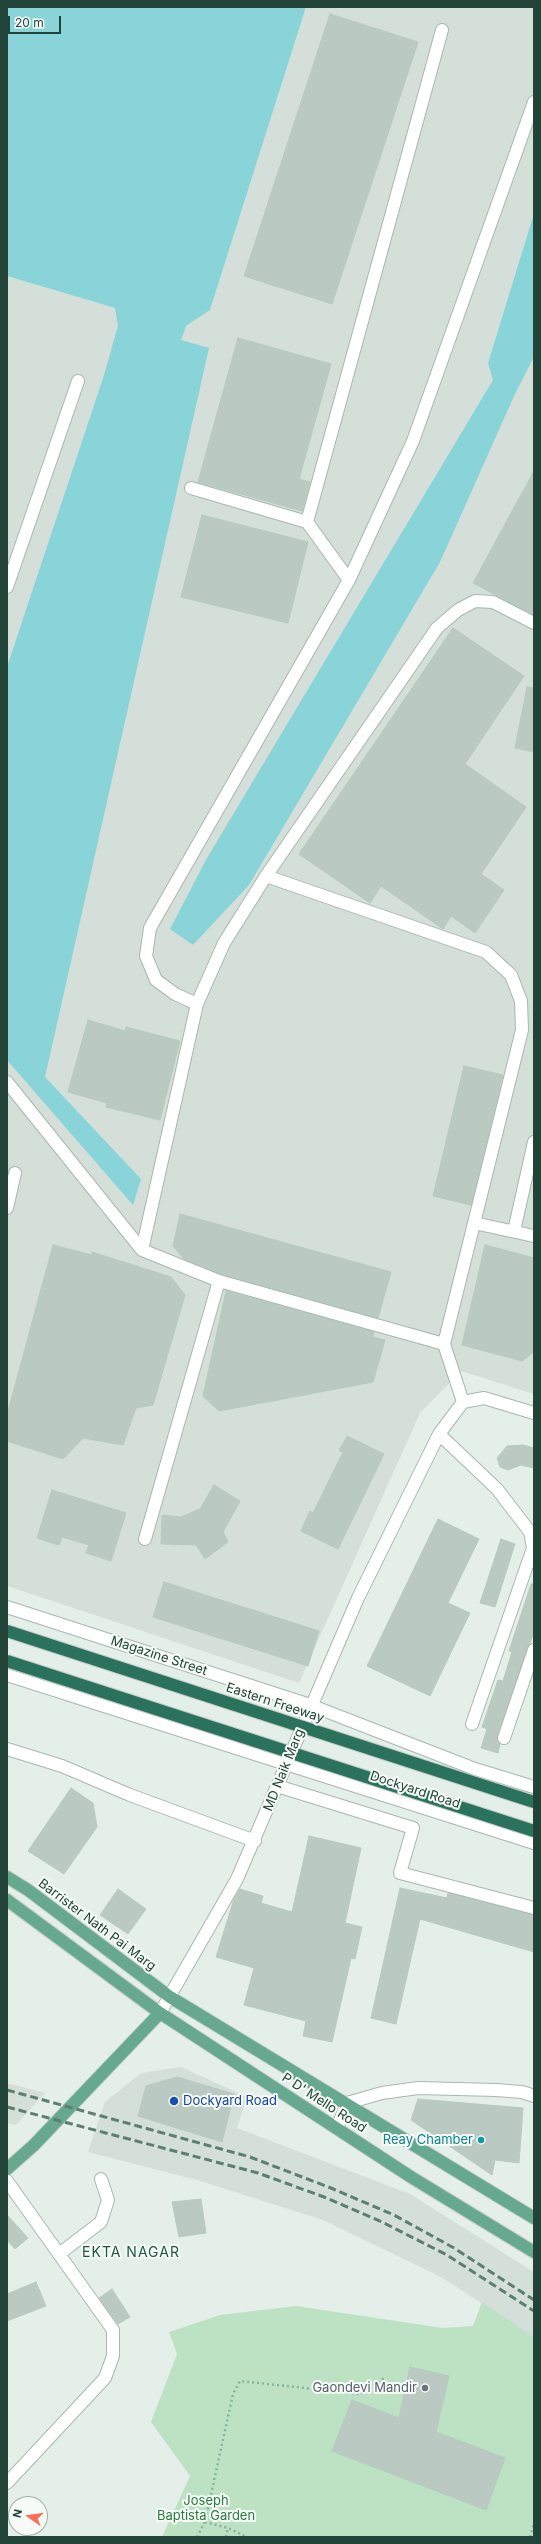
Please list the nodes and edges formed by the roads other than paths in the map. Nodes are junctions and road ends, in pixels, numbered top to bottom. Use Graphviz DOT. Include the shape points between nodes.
graph roads {
  1 [pos="442,30"];
  2 [pos="534,102"];
  3 [pos="78,381"];
  4 [pos="190,488"];
  5 [pos="307,522"];
  6 [pos="349,580"];
  7 [pos="7,587"];
  8 [pos="534,623"];
  9 [pos="266,876"];
  10 [pos="197,1004"];
  11 [pos="7,1082"];
  12 [pos="534,1142"];
  13 [pos="15,1173"];
  14 [pos="7,1208"];
  15 [pos="474,1223"];
  16 [pos="514,1232"];
  17 [pos="534,1236"];
  18 [pos="142,1250"];
  19 [pos="219,1281"];
  20 [pos="444,1344"];
  21 [pos="464,1402"];
  22 [pos="534,1413"];
  23 [pos="439,1434"];
  24 [pos="145,1539"];
  25 [pos="533,1549"];
  26 [pos="7,1607"];
  27 [pos="7,1631"];
  28 [pos="534,1650"];
  29 [pos="7,1661"];
  30 [pos="7,1675"];
  31 [pos="310,1705"];
  32 [pos="472,1724"];
  33 [pos="504,1738"];
  34 [pos="7,1749"];
  35 [pos="287,1763"];
  36 [pos="277,1786"];
  37 [pos="534,1787"];
  38 [pos="534,1802"];
  39 [pos="534,1831"];
  40 [pos="255,1841"];
  41 [pos="534,1843"];
  42 [pos="7,1877"];
  43 [pos="7,1900"];
  44 [pos="534,1908"];
  45 [pos="170,1997"];
  46 [pos="160,2013"];
  47 [pos="534,2096"];
  48 [pos="347,2103"];
  49 [pos="337,2128"];
  50 [pos="7,2170"];
  51 [pos="101,2179"];
  52 [pos="7,2181"];
  53 [pos="534,2218"];
  54 [pos="534,2252"];
  55 [pos="59,2254"];
  56 [pos="7,2483"];
  1 -- 5 [label="street"];
  2 -- 6 [label="street" via="413,441"];
  3 -- 7 [label="street"];
  4 -- 5 [label="street"];
  5 -- 6 [label="street"];
  6 -- 10 [label="street" via="150,928 146,956 156,980 174,994"];
  8 -- 9 [label="street" via="493,602 475,601 458,610 438,628"];
  9 -- 10 [label="street" via="224,943"];
  9 -- 15 [label="street" via="486,952 511,975 521,1001 522,1030"];
  10 -- 18 [label="street"];
  11 -- 18 [label="street"];
  12 -- 16 [label="street"];
  13 -- 14 [label="street"];
  15 -- 16 [label="street"];
  15 -- 20 [label="street"];
  16 -- 17 [label="street"];
  18 -- 19 [label="street"];
  19 -- 20 [label="street"];
  19 -- 24 [label="street"];
  20 -- 21 [label="street"];
  21 -- 22 [label="street" via="484,1398"];
  21 -- 23 [label="street, MD Naik Marg"];
  23 -- 25 [label="street" via="497,1489 530,1532"];
  23 -- 31 [label="street, MD Naik Marg" via="358,1598"];
  25 -- 32 [label="street"];
  26 -- 31 [label="street, Magazine Street"];
  27 -- 38 [label="highway, Eastern Freeway, bridge"];
  28 -- 33 [label="street"];
  29 -- 39 [label="highway, bridge"];
  30 -- 35 [label="street"];
  31 -- 35 [label="street, MD Naik Marg"];
  31 -- 37 [label="street" via="475,1769"];
  34 -- 40 [label="street" via="62,1766 130,1795"];
  35 -- 36 [label="street, MD Naik Marg"];
  35 -- 41 [label="street, Dockyard Road"];
  36 -- 40 [label="street, MD Naik Marg"];
  36 -- 44 [label="street" via="413,1828 400,1872"];
  40 -- 45 [label="street, MD Naik Marg" via="237,1880"];
  42 -- 45 [label="main road, Barrister Nath Pai Marg"];
  43 -- 46 [label="main road"];
  45 -- 46 [label="street, MD Naik Marg"];
  45 -- 48 [label="main road, P D' Mello Road"];
  46 -- 49 [label="main road, P D' Mello Road"];
  46 -- 50 [label="main road"];
  47 -- 48 [label="street" via="522,2092 496,2090 418,2088 382,2093"];
  48 -- 49 [label="street"];
  48 -- 53 [label="main road, P D' Mello Road"];
  49 -- 54 [label="main road, P D' Mello Road"];
  51 -- 55 [label="street" via="108,2200 101,2222"];
  52 -- 55 [label="street"];
  55 -- 56 [label="street" via="113,2330 113,2356 105,2378"];
}
